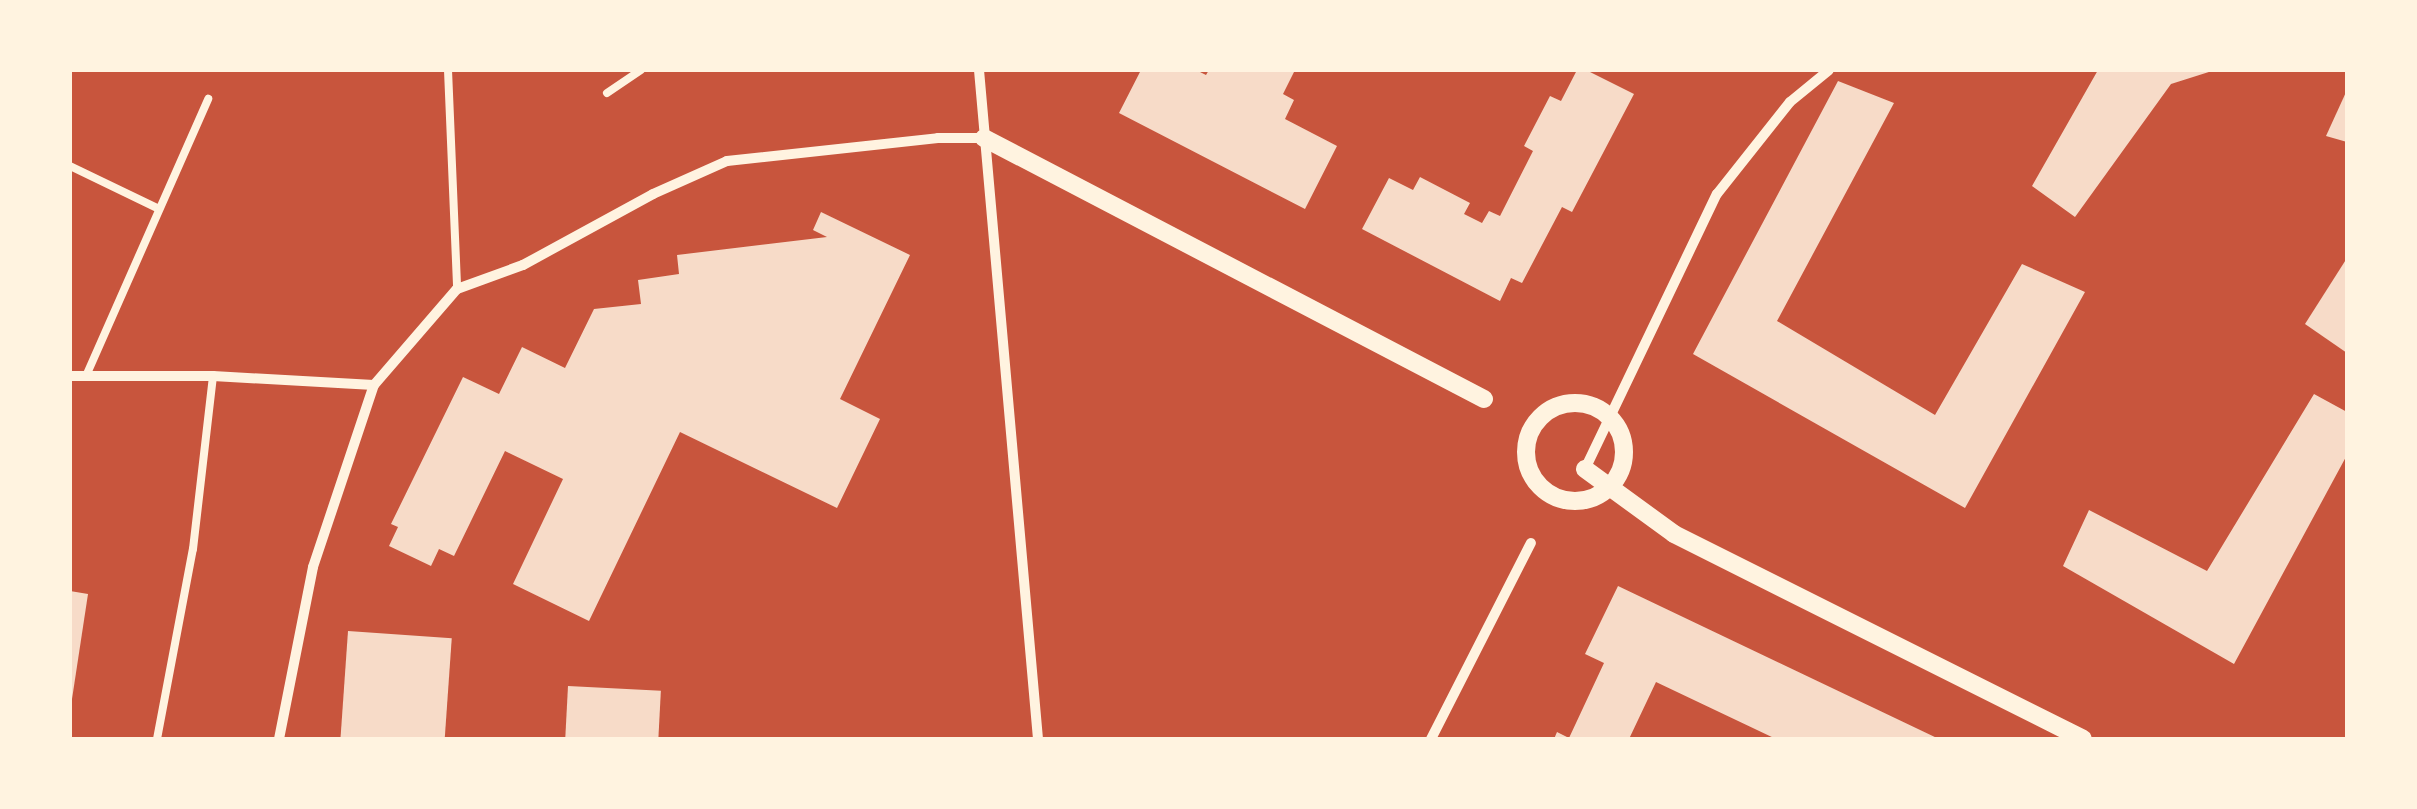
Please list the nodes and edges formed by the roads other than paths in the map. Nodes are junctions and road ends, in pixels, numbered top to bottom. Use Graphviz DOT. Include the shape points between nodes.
graph roads {
  1 [pos="448,70"];
  2 [pos="641,70"];
  3 [pos="980,70"];
  4 [pos="1829,70"];
  5 [pos="607,93"];
  6 [pos="208,99"];
  7 [pos="984,138"];
  8 [pos="70,166"];
  9 [pos="158,208"];
  10 [pos="457,289"];
  11 [pos="70,376"];
  12 [pos="86,376"];
  13 [pos="214,376"];
  14 [pos="374,384"];
  15 [pos="1484,400"];
  16 [pos="1586,469"];
  17 [pos="1558,498"];
  18 [pos="1530,543"];
  19 [pos="157,739"];
  20 [pos="278,739"];
  21 [pos="1038,739"];
  22 [pos="1431,739"];
  23 [pos="2082,739"];
  1 -- 10 [label="lane"];
  2 -- 5 [label="lane"];
  3 -- 7 [label="street"];
  4 -- 16 [label="street" via="1790,102 1717,194"];
  6 -- 9 [label="lane"];
  7 -- 10 [label="street" via="727,161 523,266"];
  7 -- 15 [label="street"];
  7 -- 21 [label="street"];
  8 -- 9 [label="lane"];
  9 -- 12 [label="lane"];
  10 -- 14 [label="street"];
  11 -- 12 [label="street"];
  12 -- 13 [label="street"];
  13 -- 14 [label="street"];
  13 -- 19 [label="lane" via="193,549"];
  14 -- 20 [label="street" via="313,566"];
  16 -- 23 [label="street" via="1674,534"];
  17 -- 17 [label="street" via="1586,500 1608,489 1622,468 1621,432 1600,409 1584,403 1547,412 1527,444 1530,472"];
  18 -- 22 [label="street"];
}
